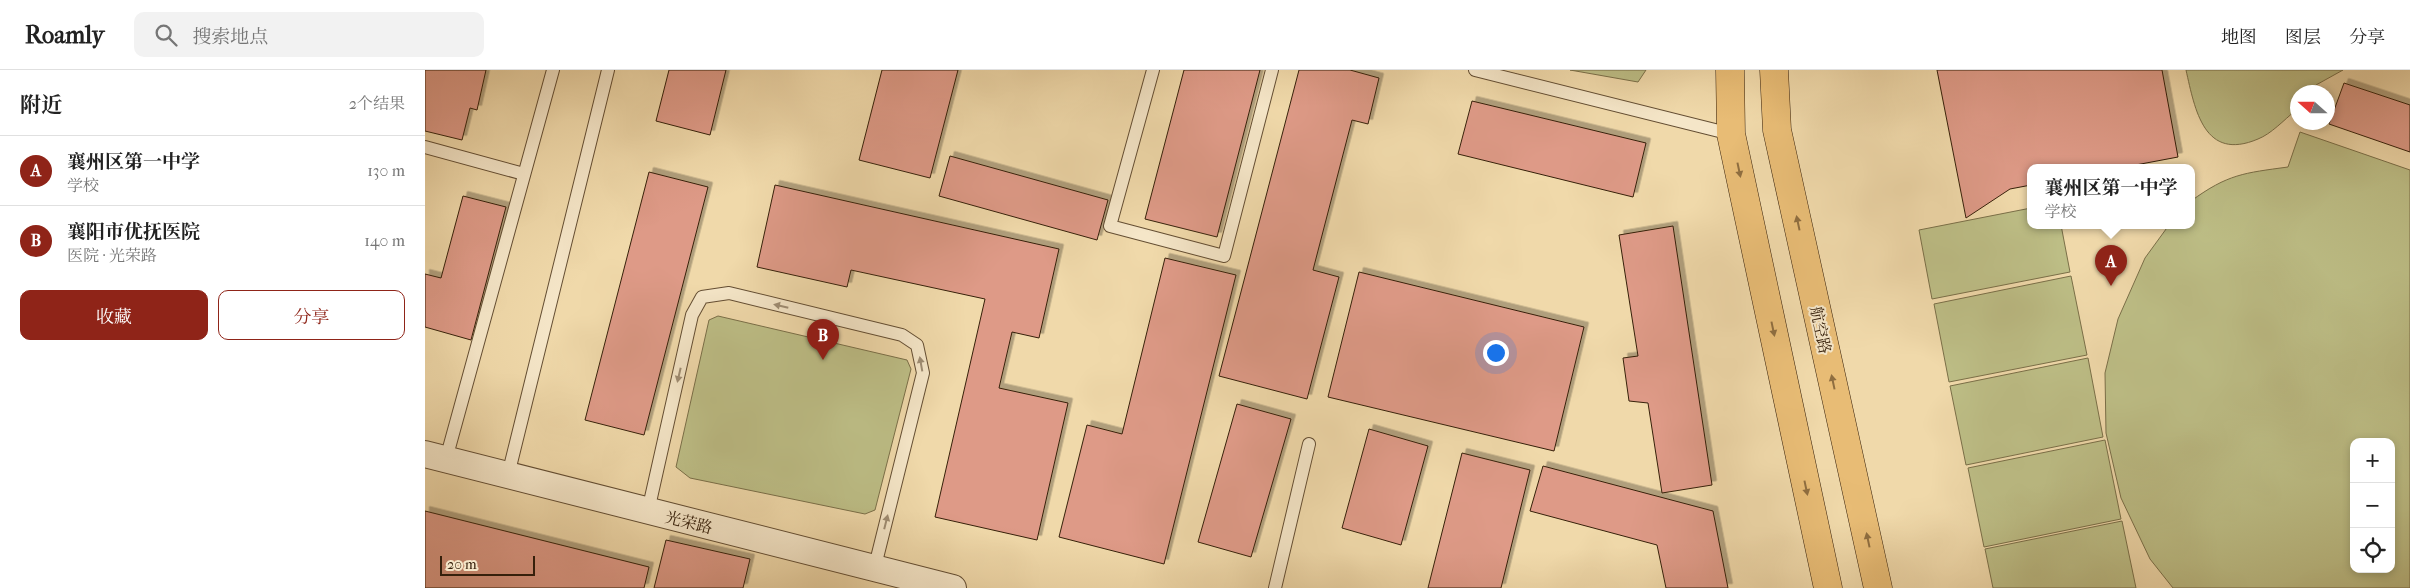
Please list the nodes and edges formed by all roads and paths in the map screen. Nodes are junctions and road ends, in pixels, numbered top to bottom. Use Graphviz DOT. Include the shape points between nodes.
graph roads {
  1 [pos="553,70"];
  2 [pos="609,70"];
  3 [pos="1153,70"];
  4 [pos="1272,70"];
  5 [pos="1475,70"];
  6 [pos="1730,70"];
  7 [pos="1774,70"];
  8 [pos="1731,134"];
  9 [pos="425,147"];
  10 [pos="524,174"];
  11 [pos="1309,444"];
  12 [pos="435,456"];
  13 [pos="508,475"];
  14 [pos="648,512"];
  15 [pos="874,570"];
  16 [pos="953,588"];
  17 [pos="1275,588"];
  18 [pos="1827,588"];
  19 [pos="1878,588"];
  1 -- 10 [label="lane"];
  2 -- 13 [label="lane"];
  3 -- 4 [label="lane" via="1110,226 1223,256"];
  5 -- 8 [label="lane"];
  6 -- 8 [label="main road"];
  19 -- 7 [label="main road, 航空路, one-way" via="1777,130"];
  8 -- 18 [label="main road, one-way"];
  9 -- 10 [label="lane"];
  10 -- 12 [label="lane"];
  11 -- 17 [label="lane"];
  12 -- 13 [label="street, 光荣路"];
  13 -- 14 [label="street, 光荣路"];
  14 -- 15 [label="street, 光荣路"];
  15 -- 14 [label="lane, one-way" via="923,373 917,345 902,335 729,293 702,297 692,315"];
  15 -- 16 [label="street, 光荣路"];
}
